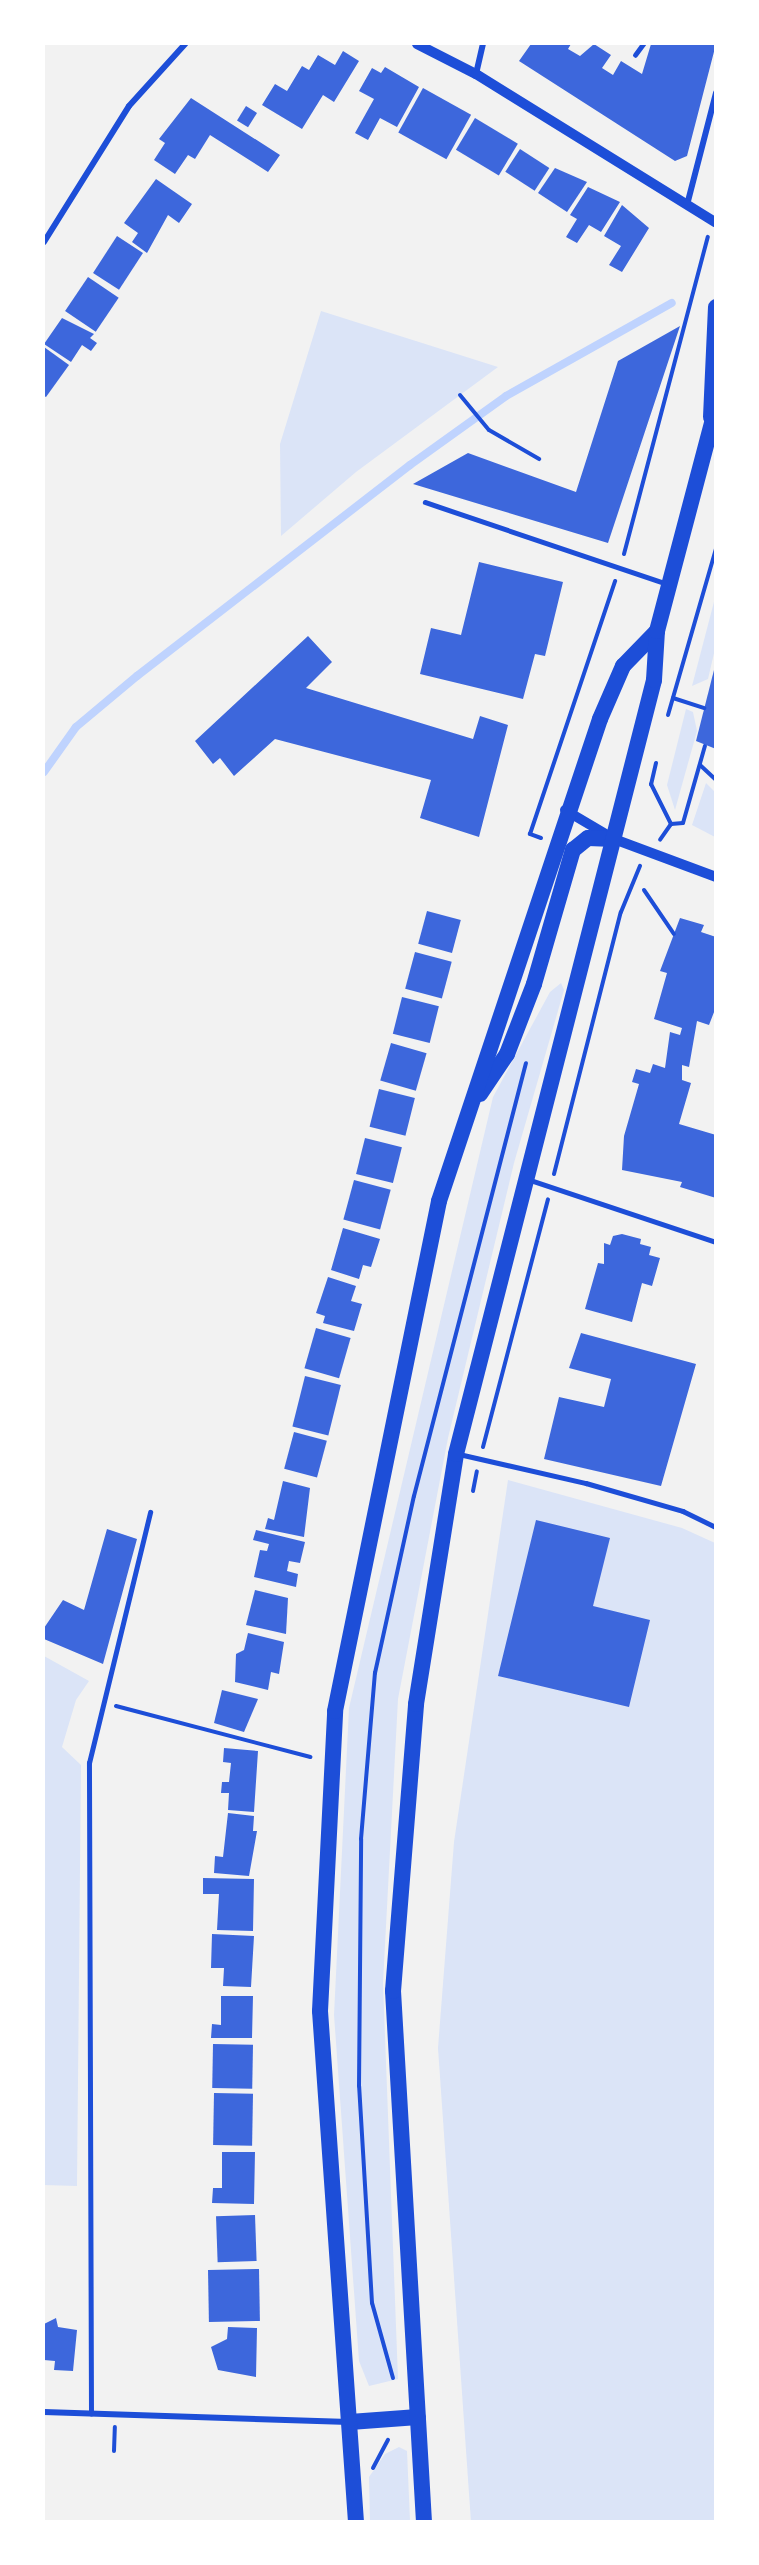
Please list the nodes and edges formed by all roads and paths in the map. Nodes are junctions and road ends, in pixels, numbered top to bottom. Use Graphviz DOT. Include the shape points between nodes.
graph roads {
  1 [pos="185,44"];
  2 [pos="417,44"];
  3 [pos="483,44"];
  4 [pos="643,44"];
  5 [pos="635,55"];
  6 [pos="476,74"];
  7 [pos="716,93"];
  8 [pos="687,205"];
  9 [pos="713,221"];
  10 [pos="44,242"];
  11 [pos="716,307"];
  12 [pos="460,395"];
  13 [pos="713,412"];
  14 [pos="538,459"];
  15 [pos="425,502"];
  16 [pos="716,549"];
  17 [pos="714,558"];
  18 [pos="621,564"];
  19 [pos="670,585"];
  20 [pos="657,631"];
  21 [pos="673,698"];
  22 [pos="704,708"];
  23 [pos="667,719"];
  24 [pos="705,746"];
  25 [pos="659,751"];
  26 [pos="700,765"];
  27 [pos="716,780"];
  28 [pos="565,809"];
  29 [pos="671,824"];
  30 [pos="530,834"];
  31 [pos="614,838"];
  32 [pos="647,848"];
  33 [pos="716,877"];
  34 [pos="644,891"];
  35 [pos="674,934"];
  36 [pos="468,1113"];
  37 [pos="527,1179"];
  38 [pos="551,1188"];
  39 [pos="716,1242"];
  40 [pos="456,1454"];
  41 [pos="480,1459"];
  42 [pos="470,1504"];
  43 [pos="150,1512"];
  44 [pos="716,1527"];
  45 [pos="103,1703"];
  46 [pos="310,1757"];
  47 [pos="44,2412"];
  48 [pos="91,2414"];
  49 [pos="115,2414"];
  50 [pos="418,2417"];
  51 [pos="350,2422"];
  52 [pos="114,2451"];
  53 [pos="356,2522"];
  54 [pos="424,2522"];
  1 -- 10 [label="street" via="129,106"];
  2 -- 6 [label="street"];
  3 -- 6 [label="street"];
  4 -- 5 [label="lane"];
  6 -- 8 [label="street"];
  7 -- 8 [label="street"];
  8 -- 9 [label="street"];
  9 -- 18 [label="path"];
  11 -- 13 [label="highway"];
  12 -- 14 [label="path" via="489,430"];
  13 -- 19 [label="highway"];
  15 -- 18 [label="lane"];
  16 -- 17 [label="path"];
  17 -- 21 [label="path"];
  18 -- 19 [label="lane"];
  18 -- 30 [label="path"];
  19 -- 20 [label="highway"];
  20 -- 28 [label="highway" via="623,666"];
  20 -- 31 [label="highway" via="654,680"];
  21 -- 22 [label="path"];
  21 -- 23 [label="path"];
  24 -- 26 [label="path"];
  25 -- 29 [label="path" via="651,784"];
  26 -- 27 [label="path"];
  26 -- 29 [label="path" via="683,824"];
  28 -- 31 [label="street"];
  28 -- 36 [label="highway"];
  29 -- 32 [label="path"];
  31 -- 32 [label="street"];
  31 -- 36 [label="highway" via="588,838 573,850 534,984 507,1054"];
  31 -- 37 [label="highway"];
  32 -- 33 [label="street"];
  32 -- 38 [label="path" via="621,912"];
  34 -- 35 [label="path"];
  36 -- 51 [label="highway" via="439,1201 335,1711 320,2011"];
  37 -- 38 [label="lane"];
  37 -- 40 [label="highway"];
  38 -- 39 [label="lane"];
  38 -- 41 [label="path"];
  40 -- 41 [label="lane"];
  40 -- 50 [label="highway" via="416,1704 393,1991"];
  41 -- 42 [label="path"];
  41 -- 44 [label="lane" via="586,1483 683,1511"];
  43 -- 45 [label="lane"];
  45 -- 46 [label="path"];
  45 -- 48 [label="lane" via="89,1762"];
  47 -- 48 [label="street"];
  48 -- 49 [label="street"];
  49 -- 51 [label="street"];
  49 -- 52 [label="path"];
  50 -- 51 [label="highway"];
  50 -- 54 [label="highway"];
  51 -- 53 [label="highway"];
}
